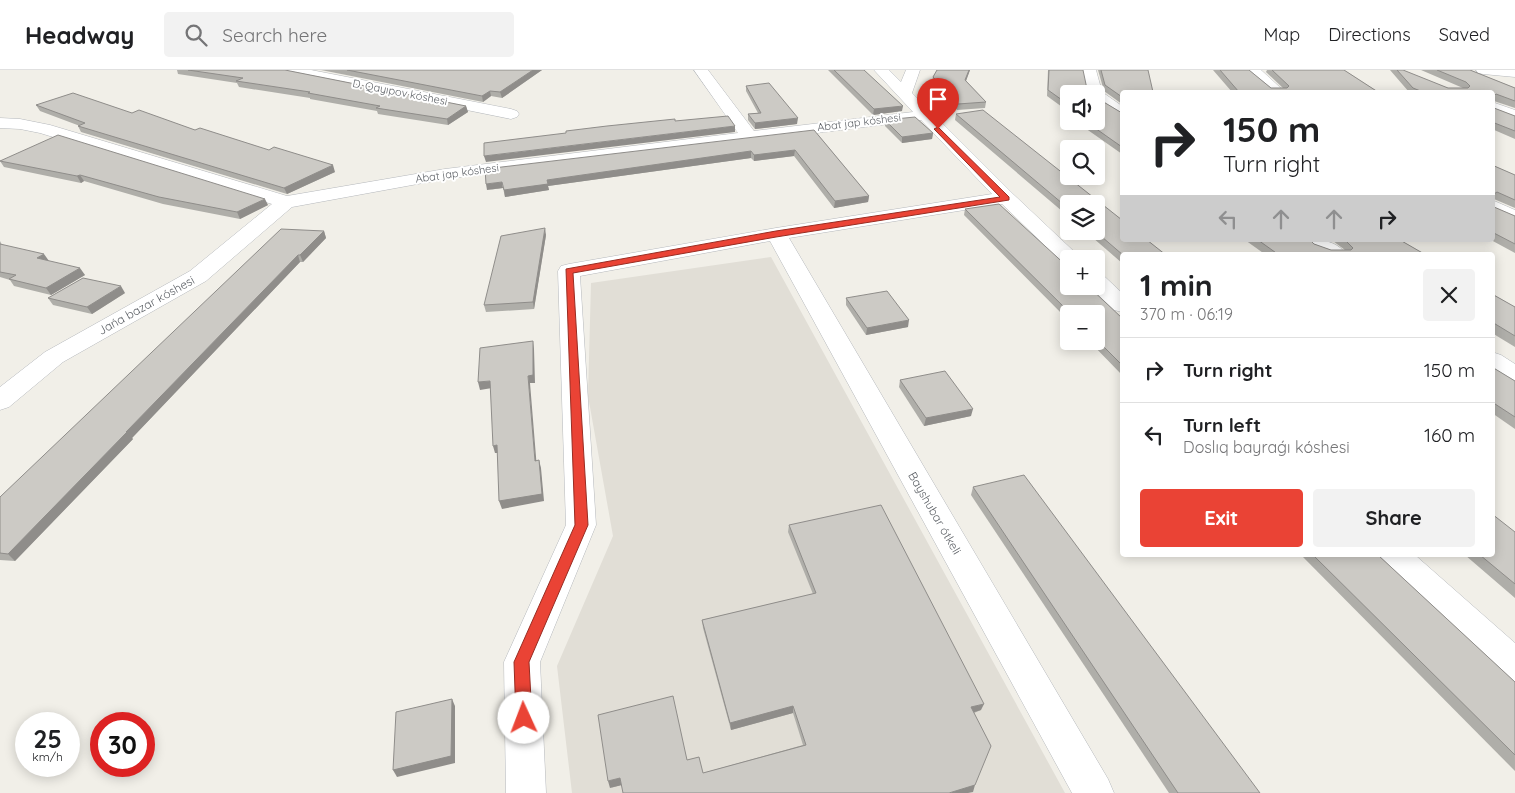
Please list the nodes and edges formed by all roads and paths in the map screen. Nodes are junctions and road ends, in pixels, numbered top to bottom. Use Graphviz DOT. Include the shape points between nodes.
graph roads {
  1 [pos="290,70"];
  2 [pos="701,70"];
  3 [pos="882,70"];
  4 [pos="913,70"];
  5 [pos="1089,70"];
  6 [pos="1252,70"];
  7 [pos="1484,70"];
  8 [pos="1515,73"];
  9 [pos="1093,85"];
  10 [pos="1275,90"];
  11 [pos="904,94"];
  12 [pos="1105,101"];
  13 [pos="1495,108"];
  14 [pos="1120,112"];
  15 [pos="511,114"];
  16 [pos="924,115"];
  17 [pos="1515,116"];
  18 [pos="0,123"];
  19 [pos="748,135"];
  20 [pos="1006,198"];
  21 [pos="286,202"];
  22 [pos="1495,208"];
  23 [pos="1515,218"];
  24 [pos="776,234"];
  25 [pos="1316,242"];
  26 [pos="1062,250"];
  27 [pos="1331,252"];
  28 [pos="1105,289"];
  29 [pos="1120,303"];
  30 [pos="1495,362"];
  31 [pos="1515,375"];
  32 [pos="0,401"];
  33 [pos="1396,557"];
  34 [pos="1515,666"];
  35 [pos="526,793"];
  36 [pos="1094,793"];
  1 -- 15 [label="street, D. Qayıpov kóshesi"];
  2 -- 19 [label="street"];
  3 -- 11 [label="street"];
  4 -- 11 [label="street"];
  5 -- 9 [label="street"];
  6 -- 10 [label="street"];
  7 -- 8 [label="street"];
  11 -- 16 [label="street"];
  12 -- 14 [label="street"];
  13 -- 17 [label="street"];
  16 -- 19 [label="street, Abat jap kóshesi"];
  16 -- 20 [label="street"];
  18 -- 21 [label="street, Abat jap kóshesi" via="44,129"];
  19 -- 21 [label="street, Abat jap kóshesi" via="445,174"];
  20 -- 24 [label="street"];
  20 -- 26 [label="street"];
  21 -- 32 [label="street, Jańa bazar kóshesi" via="198,276 54,357"];
  22 -- 23 [label="street"];
  24 -- 35 [label="street" via="569,271 581,525 522,662"];
  24 -- 36 [label="street, Bayshubar ótkeli"];
  25 -- 27 [label="street"];
  28 -- 29 [label="street"];
  30 -- 31 [label="street"];
  33 -- 34 [label="street"];
}
